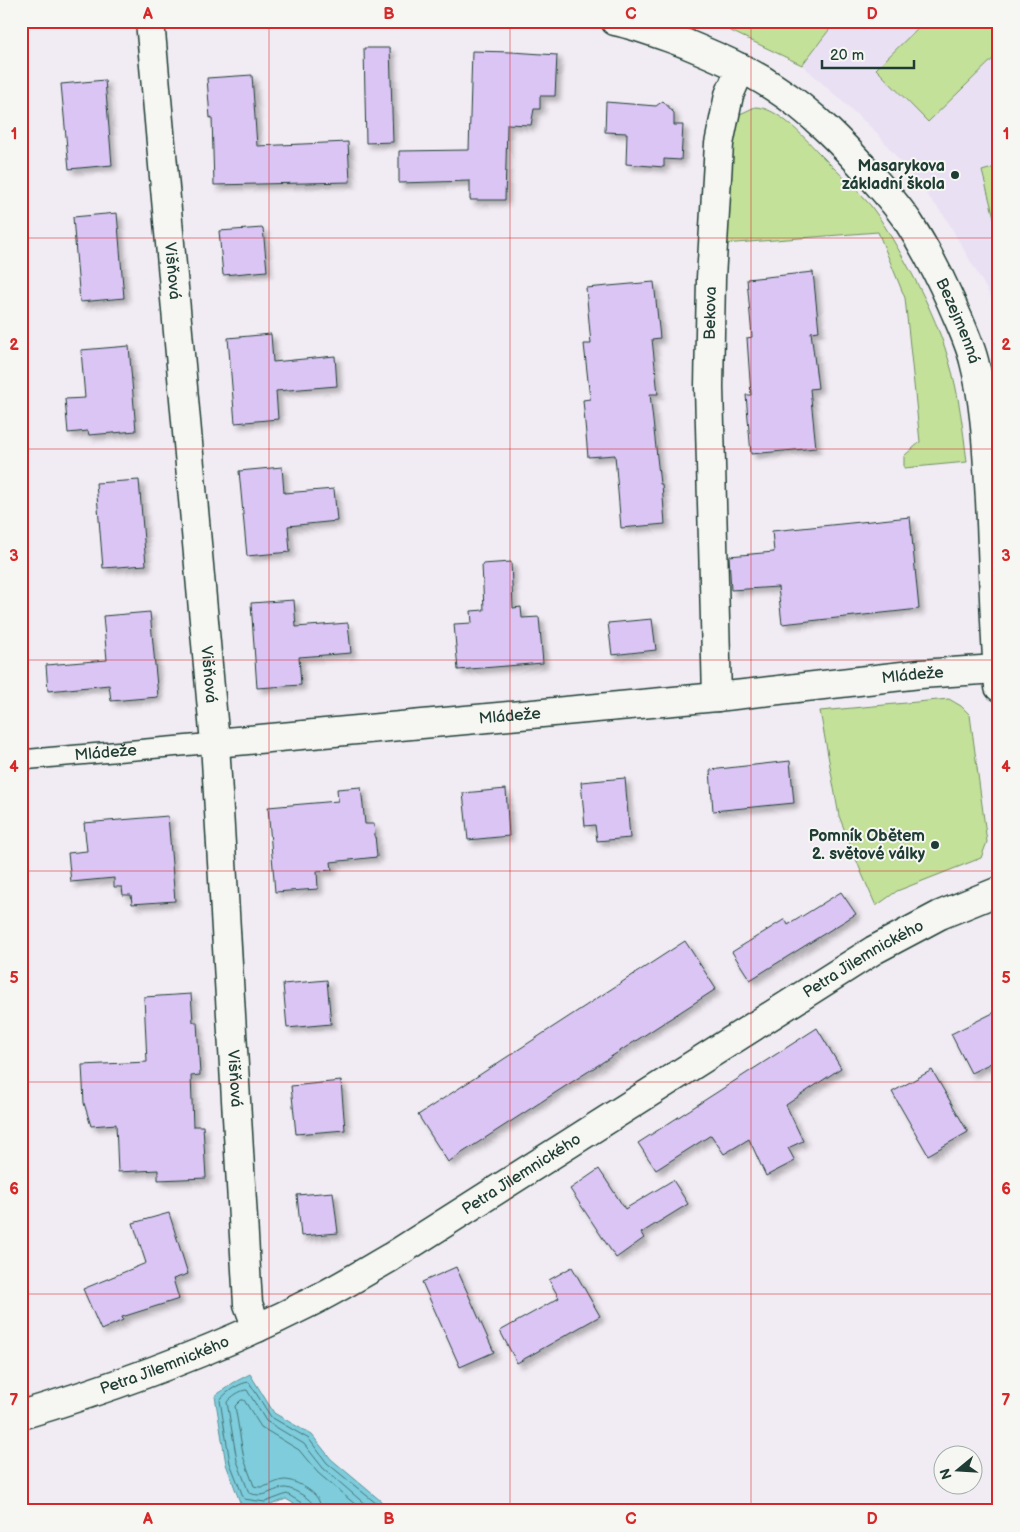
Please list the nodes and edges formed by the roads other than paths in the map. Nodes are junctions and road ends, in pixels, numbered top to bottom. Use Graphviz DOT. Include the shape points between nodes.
graph roads {
  1 [pos="150,21"];
  2 [pos="619,22"];
  3 [pos="741,68"];
  4 [pos="998,678"];
  5 [pos="717,697"];
  6 [pos="215,742"];
  7 [pos="21,760"];
  8 [pos="999,891"];
  9 [pos="257,1328"];
  10 [pos="21,1416"];
  1 -- 6 [label="street, Višňová"];
  2 -- 3 [label="street" via="662,35"];
  3 -- 4 [label="street, Bezejmenná" via="775,87 807,112 843,144 896,205 939,276 963,329 974,360 984,418"];
  3 -- 5 [label="street, Bekova" via="729,95 719,144 711,278 709,387"];
  4 -- 5 [label="street, Mládeže" via="920,674"];
  5 -- 6 [label="street, Mládeže"];
  6 -- 7 [label="lane, Mládeže"];
  6 -- 9 [label="street, Višňová" via="248,1304"];
  8 -- 9 [label="street, Petra Jilemnického" via="940,915 874,950 391,1258"];
  9 -- 10 [label="street, Petra Jilemnického" via="175,1363"];
}
